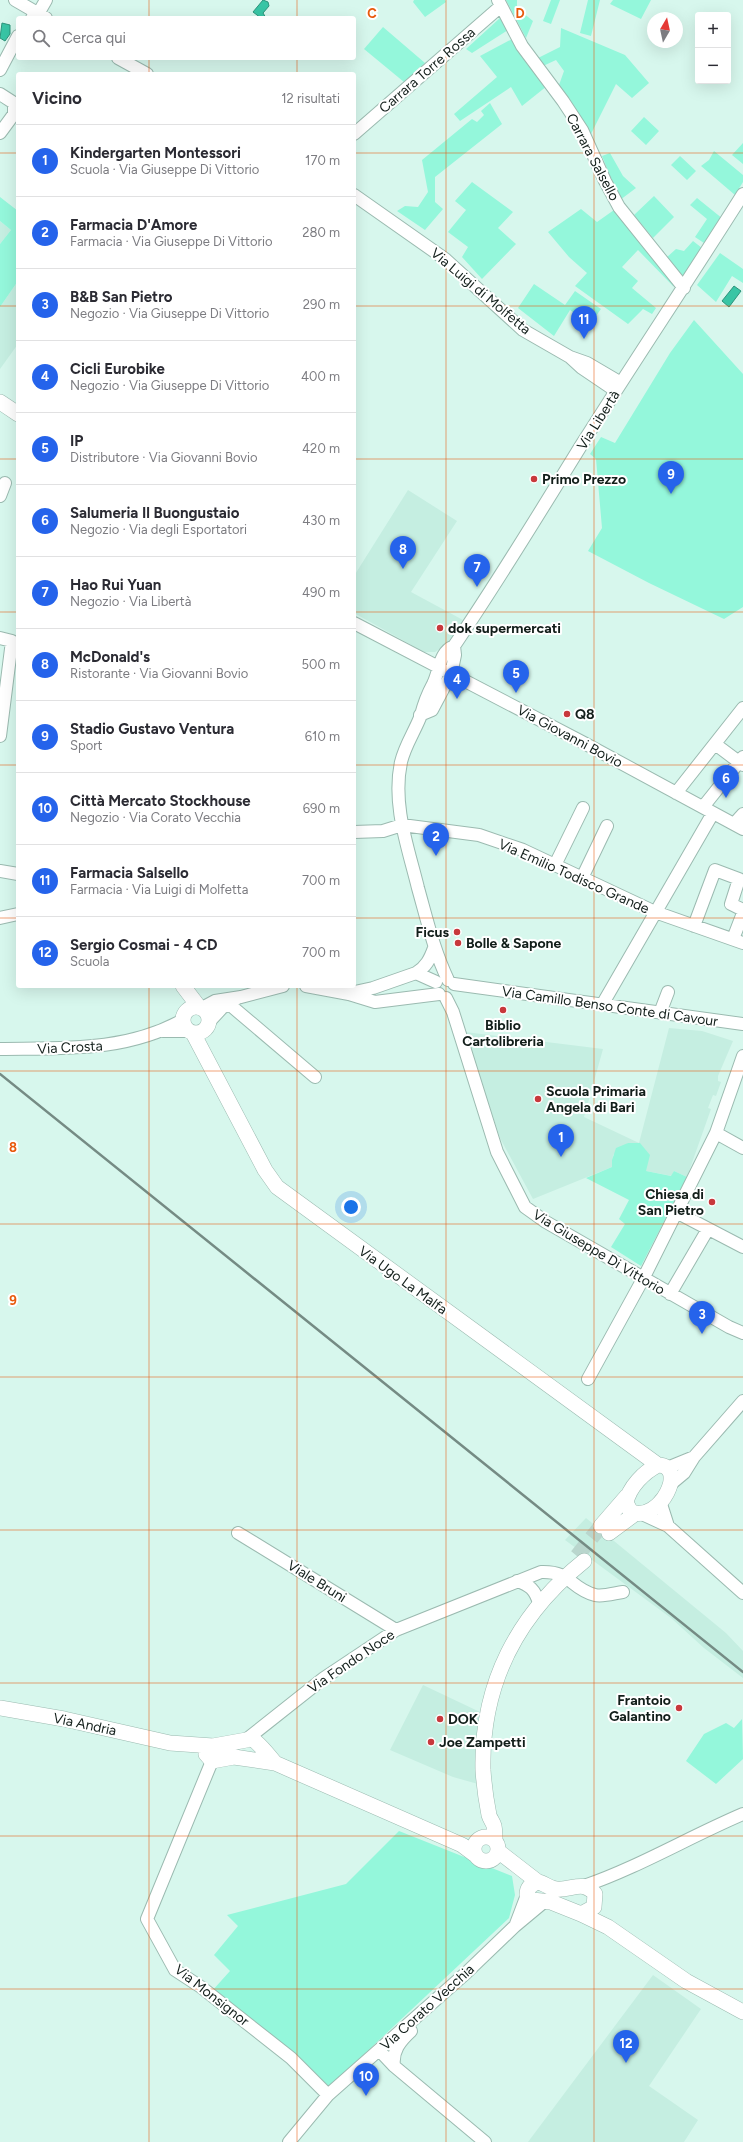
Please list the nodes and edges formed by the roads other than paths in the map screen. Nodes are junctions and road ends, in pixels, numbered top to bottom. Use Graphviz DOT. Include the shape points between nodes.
graph roads {
  1 [pos="15,0"];
  2 [pos="46,0"];
  3 [pos="499,3"];
  4 [pos="38,16"];
  5 [pos="39,16"];
  6 [pos="16,40"];
  7 [pos="122,60"];
  8 [pos="0,70"];
  9 [pos="143,72"];
  10 [pos="0,94"];
  11 [pos="356,132"];
  12 [pos="0,133"];
  13 [pos="743,194"];
  14 [pos="356,195"];
  15 [pos="684,288"];
  16 [pos="619,386"];
  17 [pos="0,402"];
  18 [pos="16,413"];
  19 [pos="5,483"];
  20 [pos="0,496"];
  21 [pos="356,624"];
  22 [pos="0,638"];
  23 [pos="15,642"];
  24 [pos="454,646"];
  25 [pos="439,668"];
  26 [pos="451,674"];
  27 [pos="743,708"];
  28 [pos="420,715"];
  29 [pos="0,736"];
  30 [pos="715,744"];
  31 [pos="742,761"];
  32 [pos="676,793"];
  33 [pos="583,808"];
  34 [pos="708,810"];
  35 [pos="743,814"];
  36 [pos="402,825"];
  37 [pos="607,826"];
  38 [pos="739,826"];
  39 [pos="356,832"];
  40 [pos="555,865"];
  41 [pos="582,878"];
  42 [pos="743,911"];
  43 [pos="655,912"];
  44 [pos="16,914"];
  45 [pos="0,918"];
  46 [pos="694,926"];
  47 [pos="738,941"];
  48 [pos="435,952"];
  49 [pos="416,973"];
  50 [pos="183,988"];
  51 [pos="275,988"];
  52 [pos="317,988"];
  53 [pos="447,989"];
  54 [pos="668,992"];
  55 [pos="349,994"];
  56 [pos="241,997"];
  57 [pos="229,1004"];
  58 [pos="602,1005"];
  59 [pos="660,1013"];
  60 [pos="192,1018"];
  61 [pos="208,1024"];
  62 [pos="743,1024"];
  63 [pos="0,1049"];
  64 [pos="743,1056"];
  65 [pos="211,1069"];
  66 [pos="315,1077"];
  67 [pos="716,1132"];
  68 [pos="743,1148"];
  69 [pos="676,1212"];
  70 [pos="708,1229"];
  71 [pos="743,1247"];
  72 [pos="643,1279"];
  73 [pos="670,1294"];
  74 [pos="729,1328"];
  75 [pos="743,1333"];
  76 [pos="743,1341"];
  77 [pos="588,1379"];
  78 [pos="743,1402"];
  79 [pos="638,1451"];
  80 [pos="694,1457"];
  81 [pos="662,1467"];
  82 [pos="641,1477"];
  83 [pos="672,1483"];
  84 [pos="627,1496"];
  85 [pos="660,1501"];
  86 [pos="639,1514"];
  87 [pos="668,1526"];
  88 [pos="238,1533"];
  89 [pos="580,1559"];
  90 [pos="566,1576"];
  91 [pos="517,1581"];
  92 [pos="623,1592"];
  93 [pos="743,1593"];
  94 [pos="539,1603"];
  95 [pos="396,1630"];
  96 [pos="0,1708"];
  97 [pos="247,1739"];
  98 [pos="260,1748"];
  99 [pos="212,1755"];
  100 [pos="252,1761"];
  101 [pos="275,1763"];
  102 [pos="743,1814"];
  103 [pos="482,1848"];
  104 [pos="608,1877"];
  105 [pos="584,1886"];
  106 [pos="530,1890"];
  107 [pos="595,1900"];
  108 [pos="545,1901"];
  109 [pos="581,1914"];
  110 [pos="515,1926"];
  111 [pos="608,1927"];
  112 [pos="442,1994"];
  113 [pos="743,2012"];
  114 [pos="375,2053"];
  115 [pos="394,2066"];
  116 [pos="422,2089"];
  117 [pos="328,2095"];
  118 [pos="289,2142"];
  119 [pos="485,2142"];
  1 -- 4 [label="street"];
  2 -- 5 [label="street"];
  3 -- 11 [label="street, Carrara Torre Rossa"];
  3 -- 15 [label="street, Carrara Salsello" via="522,46 582,130 604,181 619,207"];
  6 -- 8 [label="street"];
  7 -- 9 [label="street"];
  10 -- 12 [label="street" via="14,103 14,114"];
  13 -- 15 [label="street, Via Libertà"];
  14 -- 16 [label="street, Via Luigi di Molfetta" via="445,259 523,330 570,357 587,363"];
  15 -- 16 [label="street, Via Libertà"];
  16 -- 24 [label="street, Via Libertà" via="501,577"];
  17 -- 18 [label="main road"];
  19 -- 20 [label="street"];
  21 -- 25 [label="street, Via Giovanni Bovio"];
  22 -- 23 [label="street"];
  23 -- 29 [label="street"];
  24 -- 25 [label="street, Via Libertà" via="446,649"];
  24 -- 26 [label="street"];
  25 -- 26 [label="street, Via Giovanni Bovio"];
  25 -- 28 [label="street, Via Giuseppe Di Vittorio" via="424,699"];
  26 -- 28 [label="street, Via Giuseppe Di Vittorio" via="432,710"];
  26 -- 32 [label="street, Via Giovanni Bovio"];
  27 -- 30 [label="street"];
  28 -- 36 [label="street, Via Giuseppe Di Vittorio" via="409,737 401,763 398,795"];
  30 -- 31 [label="street"];
  30 -- 32 [label="street"];
  31 -- 34 [label="street"];
  32 -- 34 [label="street, Via Giovanni Bovio"];
  33 -- 40 [label="street"];
  34 -- 38 [label="street, Via Giovanni Bovio"];
  34 -- 43 [label="street"];
  35 -- 38 [label="street"];
  36 -- 39 [label="street" via="382,831"];
  36 -- 40 [label="street, Via Emilio Todisco Grande" via="479,835 523,850"];
  36 -- 48 [label="street, Via Giuseppe Di Vittorio"];
  37 -- 41 [label="street"];
  40 -- 41 [label="street, Via Emilio Todisco Grande"];
  41 -- 43 [label="street, Via Emilio Todisco Grande"];
  42 -- 46 [label="street" via="731,904 740,879 715,870"];
  42 -- 47 [label="street"];
  43 -- 46 [label="street, Via Emilio Todisco Grande"];
  43 -- 58 [label="street"];
  44 -- 45 [label="street"];
  46 -- 47 [label="street, Via Emilio Todisco Grande"];
  48 -- 49 [label="street" via="423,969"];
  48 -- 53 [label="street, Via Giuseppe Di Vittorio"];
  49 -- 53 [label="street"];
  49 -- 55 [label="street, Via Camillo Benso Conte di Cavour"];
  50 -- 60 [label="main road, Via Ugo La Malfa"];
  51 -- 56 [label="street"];
  52 -- 55 [label="street, Via Camillo Benso Conte di Cavour"];
  53 -- 55 [label="street, Via Camillo Benso Conte di Cavour" via="374,1002"];
  53 -- 58 [label="street, Via Camillo Benso Conte di Cavour" via="476,988"];
  53 -- 72 [label="street, Via Giuseppe Di Vittorio" via="498,1152 525,1206 548,1224"];
  54 -- 59 [label="street"];
  56 -- 57 [label="street"];
  56 -- 60 [label="street" via="215,1001"];
  57 -- 61 [label="street"];
  57 -- 66 [label="street"];
  58 -- 59 [label="street, Via Camillo Benso Conte di Cavour"];
  59 -- 62 [label="street, Via Camillo Benso Conte di Cavour"];
  60 -- 61 [label="main road" via="200,1032"];
  60 -- 63 [label="street, Via Crosta" via="162,1031 91,1048"];
  60 -- 65 [label="main road, Via Ugo La Malfa"];
  61 -- 65 [label="main road"];
  64 -- 67 [label="street"];
  65 -- 79 [label="main road, Via Ugo La Malfa" via="265,1170 278,1187"];
  67 -- 68 [label="street"];
  67 -- 69 [label="street"];
  69 -- 70 [label="street"];
  69 -- 72 [label="street"];
  70 -- 71 [label="street"];
  70 -- 73 [label="street"];
  72 -- 73 [label="street, Via Giuseppe Di Vittorio"];
  72 -- 77 [label="street"];
  73 -- 74 [label="street, Via Giuseppe Di Vittorio"];
  74 -- 75 [label="street, Via Giuseppe Di Vittorio"];
  74 -- 76 [label="street, Via Giuseppe Di Vittorio"];
  78 -- 80 [label="street"];
  79 -- 81 [label="main road, Via Ugo La Malfa"];
  79 -- 82 [label="main road"];
  80 -- 81 [label="street"];
  80 -- 83 [label="street" via="684,1473"];
  81 -- 82 [label="main road"];
  81 -- 83 [label="main road" via="672,1476"];
  82 -- 84 [label="main road"];
  83 -- 85 [label="main road"];
  84 -- 86 [label="main road" via="628,1508"];
  84 -- 86 [label="main road" via="605,1530"];
  85 -- 86 [label="main road" via="653,1510"];
  85 -- 87 [label="street"];
  86 -- 87 [label="street"];
  87 -- 93 [label="street"];
  88 -- 95 [label="street, Viale Bruni"];
  89 -- 90 [label="main road"];
  90 -- 91 [label="street, Via Fondo Noce" via="556,1571 541,1572"];
  90 -- 92 [label="street" via="582,1590 596,1595"];
  90 -- 94 [label="main road"];
  91 -- 94 [label="street" via="528,1585 535,1592"];
  91 -- 95 [label="street, Via Fondo Noce"];
  94 -- 103 [label="main road" via="509,1648 492,1696 483,1770 489,1818"];
  95 -- 97 [label="street, Via Fondo Noce" via="324,1678"];
  96 -- 99 [label="main road, Via Andria" via="64,1719"];
  97 -- 98 [label="main road" via="256,1740"];
  97 -- 99 [label="main road, Via Fondo Noce"];
  98 -- 100 [label="main road" via="260,1756"];
  98 -- 101 [label="main road"];
  99 -- 100 [label="main road"];
  99 -- 117 [label="street, Via Monsignor" via="147,1919 175,1970 201,1987 291,2058"];
  100 -- 101 [label="main road"];
  101 -- 103 [label="main road"];
  102 -- 104 [label="street"];
  103 -- 106 [label="main road"];
  104 -- 105 [label="street"];
  104 -- 107 [label="street"];
  105 -- 106 [label="main road"];
  105 -- 107 [label="main road" via="592,1891"];
  106 -- 108 [label="main road" via="532,1900"];
  106 -- 110 [label="street, Via Corato Vecchia"];
  107 -- 109 [label="main road" via="591,1910"];
  107 -- 111 [label="main road"];
  108 -- 109 [label="main road"];
  108 -- 110 [label="street, Via Corato Vecchia"];
  109 -- 111 [label="main road"];
  110 -- 112 [label="street, Via Corato Vecchia"];
  111 -- 113 [label="main road" via="686,1981"];
  112 -- 114 [label="street, Via Corato Vecchia"];
  112 -- 115 [label="street" via="435,2009 401,2041 393,2057"];
  114 -- 115 [label="street"];
  114 -- 116 [label="street" via="404,2083"];
  114 -- 117 [label="street, Via Corato Vecchia"];
  115 -- 116 [label="street"];
  116 -- 119 [label="street"];
  117 -- 118 [label="street, Via Corato Vecchia"];
}
